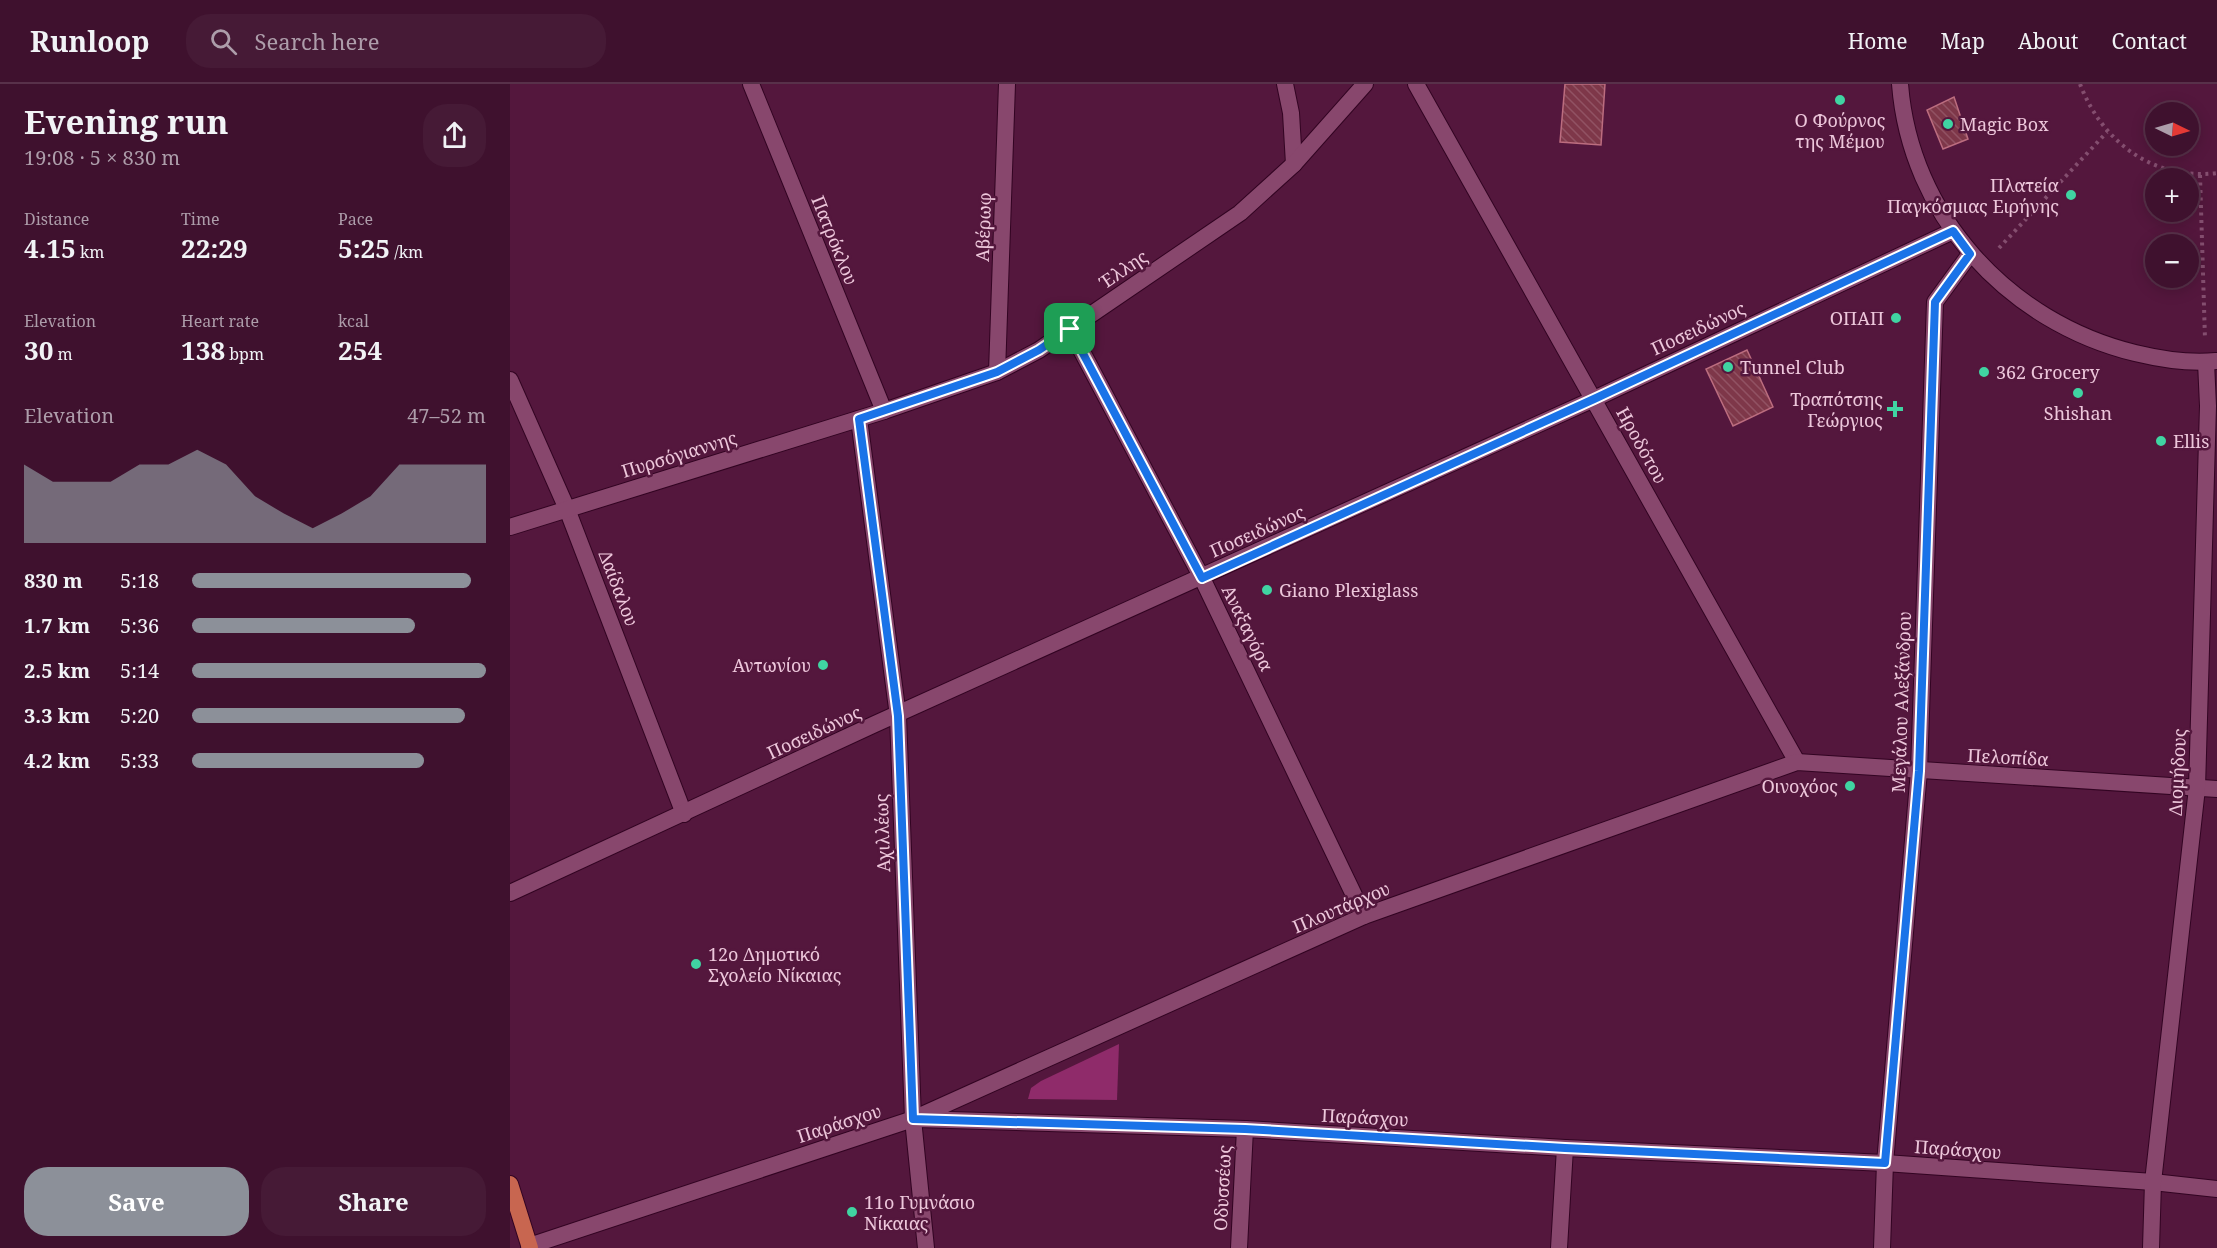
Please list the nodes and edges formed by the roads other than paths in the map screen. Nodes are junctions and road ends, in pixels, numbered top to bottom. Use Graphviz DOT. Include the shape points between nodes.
graph roads {
  1 [pos="751,84"];
  2 [pos="1007,84"];
  3 [pos="1285,84"];
  4 [pos="1365,84"];
  5 [pos="1416,84"];
  6 [pos="1900,84"];
  7 [pos="1294,164"];
  8 [pos="1953,231"];
  9 [pos="1976,260"];
  10 [pos="1070,329"];
  11 [pos="2212,362"];
  12 [pos="997,372"];
  13 [pos="510,380"];
  14 [pos="1594,399"];
  15 [pos="884,411"];
  16 [pos="859,419"];
  17 [pos="567,508"];
  18 [pos="510,527"];
  19 [pos="1202,578"];
  20 [pos="898,716"];
  21 [pos="1797,762"];
  22 [pos="1919,771"];
  23 [pos="2197,788"];
  24 [pos="2217,789"];
  25 [pos="684,814"];
  26 [pos="510,893"];
  27 [pos="1364,916"];
  28 [pos="913,1119"];
  29 [pos="1245,1129"];
  30 [pos="1565,1148"];
  31 [pos="1885,1163"];
  32 [pos="2153,1182"];
  33 [pos="510,1184"];
  34 [pos="2217,1189"];
  35 [pos="529,1247"];
  36 [pos="926,1248"];
  37 [pos="1239,1248"];
  38 [pos="1559,1248"];
  39 [pos="1882,1248"];
  40 [pos="2151,1248"];
  1 -- 15 [label="street, Πατρόκλου"];
  2 -- 12 [label="street, Αβέρωφ"];
  3 -- 7 [label="street"];
  4 -- 7 [label="street, Έλλης"];
  5 -- 14 [label="street, Ηροδότου"];
  6 -- 8 [label="street" via="1902,110 1921,173"];
  7 -- 10 [label="street, Έλλης" via="1240,213"];
  8 -- 9 [label="street"];
  8 -- 14 [label="street, Ποσειδώνος"];
  9 -- 11 [label="street" via="2019,300 2107,346 2156,358"];
  9 -- 22 [label="street, Μεγάλου Αλεξάνδρου" via="1935,302"];
  10 -- 12 [label="street, Έλλης"];
  10 -- 19 [label="street, Αναξαγόρα"];
  11 -- 23 [label="street, Διομήδους"];
  12 -- 15 [label="street, Έλλης"];
  13 -- 17 [label="street, Δαίδαλου"];
  14 -- 19 [label="street, Ποσειδώνος"];
  14 -- 21 [label="street, Ηροδότου"];
  15 -- 16 [label="street, Έλλης"];
  16 -- 17 [label="street, Πυρσόγιαννης"];
  16 -- 20 [label="street, Αχιλλέως"];
  17 -- 18 [label="street, Πυρσόγιαννης"];
  17 -- 25 [label="street, Δαίδαλου"];
  19 -- 20 [label="street, Ποσειδώνος"];
  19 -- 27 [label="street, Αναξαγόρα"];
  20 -- 25 [label="street, Ποσειδώνος"];
  20 -- 28 [label="street, Αχιλλέως"];
  21 -- 22 [label="street, Πελοπίδα"];
  21 -- 27 [label="street, Πλουτάρχου"];
  22 -- 23 [label="street, Πελοπίδα"];
  22 -- 31 [label="street, Μεγάλου Αλεξάνδρου"];
  23 -- 24 [label="street, Πελοπίδα"];
  23 -- 32 [label="street, Διομήδους"];
  25 -- 26 [label="street, Ποσειδώνος"];
  27 -- 28 [label="street, Πλουτάρχου"];
  28 -- 29 [label="street, Παράσχου"];
  28 -- 35 [label="street, Παράσχου"];
  28 -- 36 [label="street, Αχιλλέως"];
  29 -- 30 [label="street, Παράσχου"];
  29 -- 37 [label="street, Οδυσσέως"];
  30 -- 31 [label="street, Παράσχου"];
  30 -- 38 [label="street"];
  31 -- 32 [label="street, Παράσχου"];
  31 -- 39 [label="street, Μεγάλου Αλεξάνδρου"];
  32 -- 34 [label="street, Παράσχου"];
  32 -- 40 [label="street, Διομήδους"];
  33 -- 35 [label="main road"];
}
